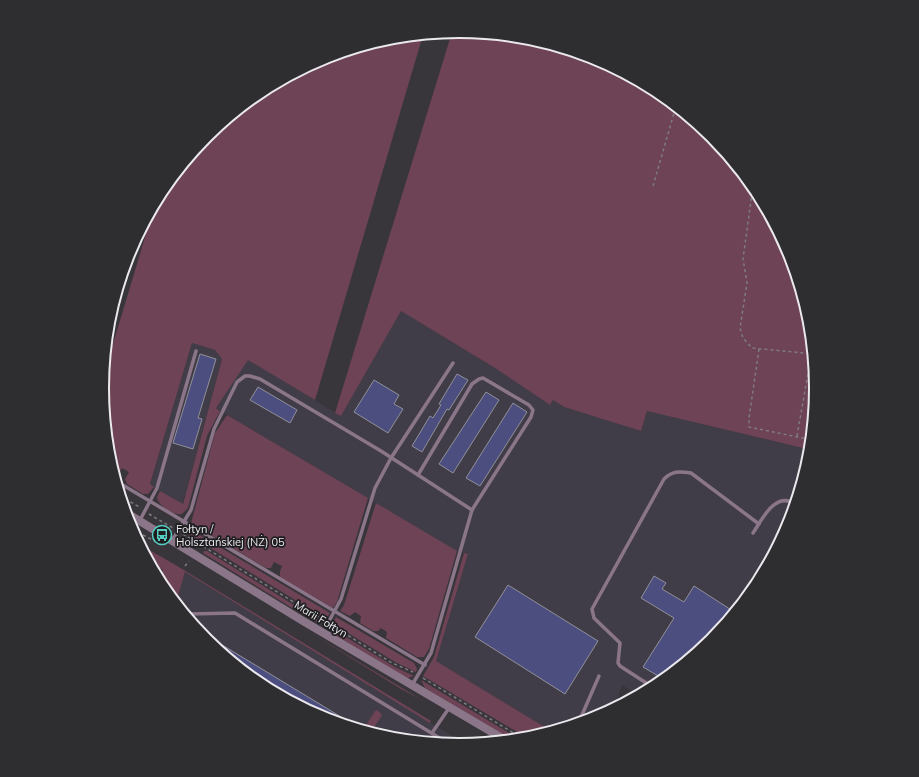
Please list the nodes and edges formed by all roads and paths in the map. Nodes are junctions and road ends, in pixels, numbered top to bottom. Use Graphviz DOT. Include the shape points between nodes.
graph roads {
  1 [pos="674,111"];
  2 [pos="653,186"];
  3 [pos="752,195"];
  4 [pos="759,349"];
  5 [pos="196,351"];
  6 [pos="808,354"];
  7 [pos="453,363"];
  8 [pos="809,373"];
  9 [pos="797,437"];
  10 [pos="806,439"];
  11 [pos="391,458"];
  12 [pos="418,475"];
  13 [pos="123,485"];
  14 [pos="128,501"];
  15 [pos="791,501"];
  16 [pos="150,502"];
  17 [pos="472,510"];
  18 [pos="145,511"];
  19 [pos="134,518"];
  20 [pos="139,521"];
  21 [pos="184,522"];
  22 [pos="759,524"];
  23 [pos="178,531"];
  24 [pos="753,533"];
  25 [pos="172,541"];
  26 [pos="191,558"];
  27 [pos="185,566"];
  28 [pos="335,612"];
  29 [pos="191,614"];
  30 [pos="328,623"];
  31 [pos="425,665"];
  32 [pos="418,676"];
  33 [pos="599,676"];
  34 [pos="648,684"];
  35 [pos="411,686"];
  36 [pos="449,707"];
  37 [pos="581,717"];
  38 [pos="432,733"];
  39 [pos="515,734"];
  40 [pos="499,736"];
  41 [pos="440,738"];
  1 -- 2 [label="path"];
  3 -- 4 [label="path" via="743,259 747,283 740,328 745,342 752,348"];
  4 -- 6 [label="path"];
  4 -- 9 [label="path" via="749,427"];
  5 -- 16 [label="lane"];
  7 -- 11 [label="lane"];
  8 -- 9 [label="path"];
  9 -- 10 [label="path"];
  11 -- 12 [label="lane"];
  11 -- 21 [label="lane" via="260,379 244,376 237,382 214,429 191,510"];
  11 -- 28 [label="lane" via="375,488"];
  12 -- 17 [label="lane"];
  12 -- 17 [label="lane" via="472,384 479,378 529,405 533,410 531,416"];
  13 -- 16 [label="lane"];
  14 -- 18 [label="path"];
  15 -- 22 [label="lane" via="778,501 772,505"];
  16 -- 18 [label="lane"];
  16 -- 21 [label="lane"];
  17 -- 31 [label="lane"];
  18 -- 20 [label="lane"];
  18 -- 23 [label="path"];
  19 -- 20 [label="street, Marii Fołtyn"];
  20 -- 25 [label="street, Marii Fołtyn"];
  21 -- 23 [label="lane"];
  21 -- 28 [label="lane"];
  22 -- 24 [label="lane"];
  22 -- 34 [label="lane" via="691,472 680,471 664,479 592,609 594,618 620,643 620,666"];
  23 -- 25 [label="lane"];
  23 -- 30 [label="path"];
  25 -- 35 [label="street, Marii Fołtyn"];
  26 -- 27 [label="path"];
  28 -- 30 [label="lane"];
  28 -- 31 [label="lane"];
  29 -- 38 [label="lane" via="235,613"];
  30 -- 32 [label="path"];
  31 -- 32 [label="lane"];
  32 -- 35 [label="lane"];
  32 -- 39 [label="path"];
  33 -- 37 [label="lane"];
  35 -- 36 [label="street, Marii Fołtyn"];
  36 -- 38 [label="lane"];
  36 -- 40 [label="street, Marii Fołtyn"];
  38 -- 41 [label="lane"];
}
